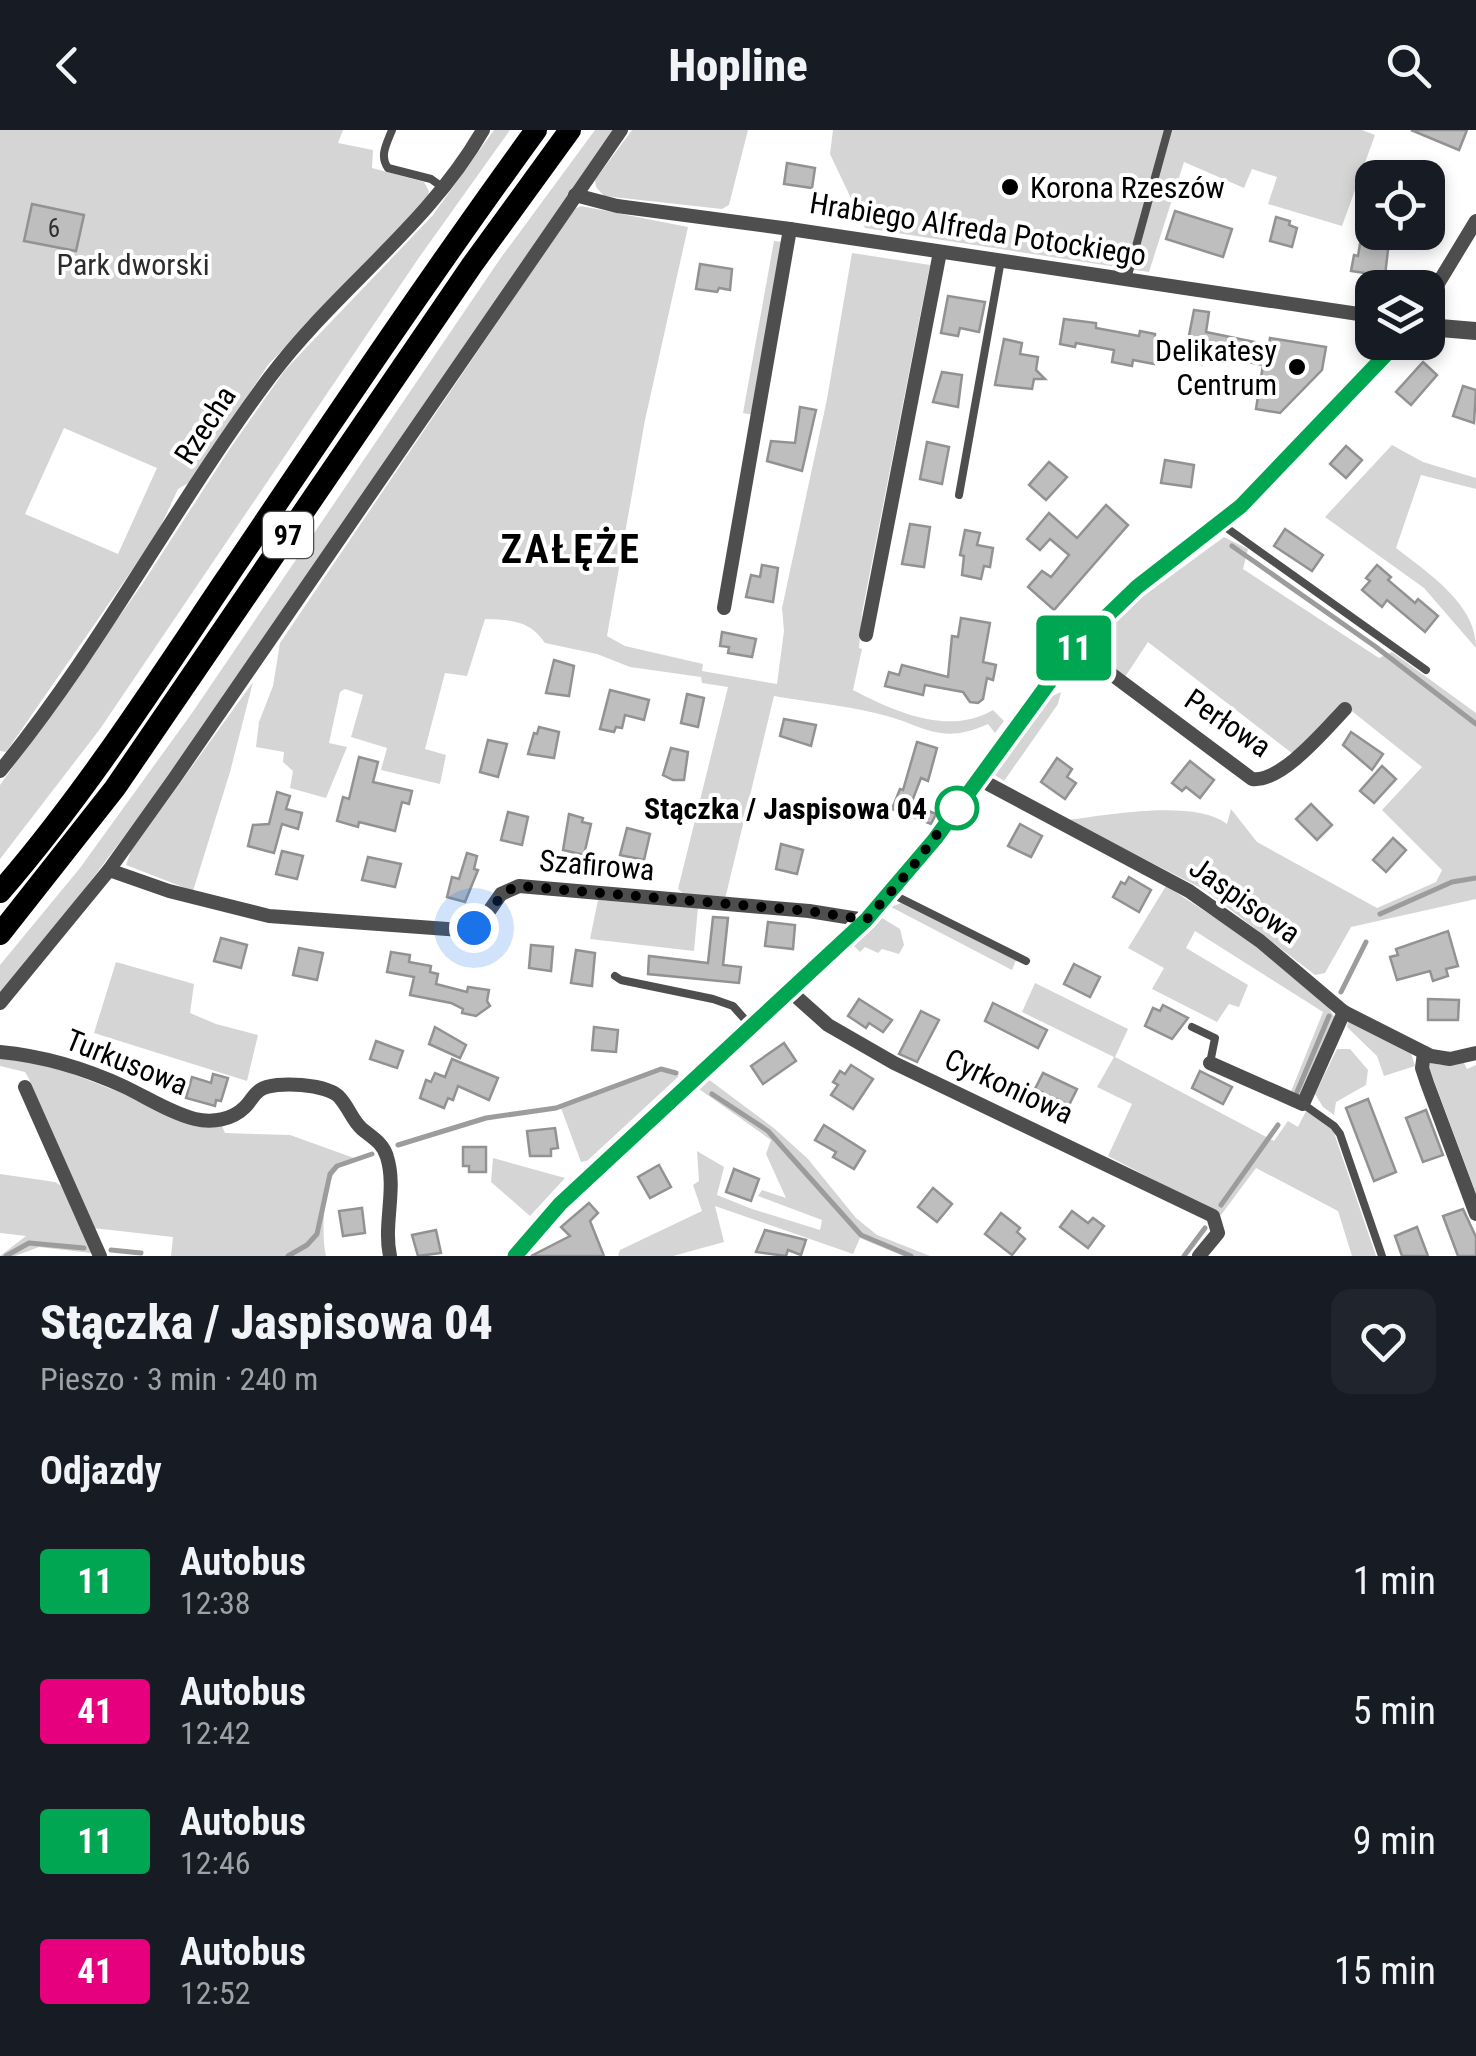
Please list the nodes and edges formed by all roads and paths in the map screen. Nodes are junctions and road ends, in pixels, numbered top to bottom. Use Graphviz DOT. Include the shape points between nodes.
graph roads {
  1 [pos="392,130"];
  2 [pos="483,130"];
  3 [pos="536,130"];
  4 [pos="570,130"];
  5 [pos="620,130"];
  6 [pos="1168,130"];
  7 [pos="445,189"];
  8 [pos="575,195"];
  9 [pos="1476,221"];
  10 [pos="790,228"];
  11 [pos="940,252"];
  12 [pos="1000,260"];
  13 [pos="1445,272"];
  14 [pos="1128,279"];
  15 [pos="1355,313"];
  16 [pos="1445,328"];
  17 [pos="1476,331"];
  18 [pos="1380,360"];
  19 [pos="959,495"];
  20 [pos="1221,524"];
  21 [pos="724,608"];
  22 [pos="866,635"];
  23 [pos="1075,647"];
  24 [pos="1426,670"];
  25 [pos="1345,710"];
  26 [pos="0,772"];
  27 [pos="979,778"];
  28 [pos="109,870"];
  29 [pos="0,892"];
  30 [pos="890,893"];
  31 [pos="866,920"];
  32 [pos="0,934"];
  33 [pos="1026,960"];
  34 [pos="615,976"];
  35 [pos="791,992"];
  36 [pos="0,1003"];
  37 [pos="1344,1012"];
  38 [pos="752,1027"];
  39 [pos="1192,1027"];
  40 [pos="0,1052"];
  41 [pos="1424,1052"];
  42 [pos="1476,1052"];
  43 [pos="1210,1063"];
  44 [pos="25,1087"];
  45 [pos="1303,1104"];
  46 [pos="1476,1214"];
  47 [pos="100,1256"];
  48 [pos="390,1256"];
  49 [pos="515,1256"];
  50 [pos="1199,1256"];
  51 [pos="1382,1256"];
  1 -- 7 [label="lane" via="384,151 388,168"];
  2 -- 7 [label="street, Rzecha"];
  3 -- 29 [label="main road, 97" via="135,714"];
  4 -- 32 [label="main road, 97" via="115,788"];
  5 -- 8 [label="street"];
  6 -- 14 [label="lane"];
  7 -- 26 [label="street, Rzecha" via="272,374 110,620"];
  8 -- 10 [label="street, Hrabiego Alfreda Potockiego"];
  8 -- 28 [label="street"];
  9 -- 13 [label="street"];
  10 -- 11 [label="street, Hrabiego Alfreda Potockiego"];
  10 -- 21 [label="street"];
  11 -- 12 [label="street, Hrabiego Alfreda Potockiego"];
  11 -- 22 [label="street"];
  12 -- 14 [label="street, Hrabiego Alfreda Potockiego"];
  12 -- 19 [label="lane"];
  14 -- 15 [label="street, Hrabiego Alfreda Potockiego"];
  16 -- 17 [label="street"];
  18 -- 20 [label="street"];
  20 -- 23 [label="street" via="1137,587"];
  20 -- 24 [label="lane"];
  23 -- 25 [label="street, Perłowa" via="1252,779 1270,778"];
  23 -- 27 [label="street"];
  27 -- 30 [label="street"];
  27 -- 37 [label="street, Jaspisowa" via="1189,891"];
  28 -- 31 [label="street, Szafirowa" via="269,916 460,930 478,927 502,894 519,886"];
  28 -- 36 [label="street"];
  30 -- 31 [label="street"];
  30 -- 33 [label="lane"];
  31 -- 35 [label="street"];
  34 -- 38 [label="lane" via="713,998 733,1006"];
  35 -- 38 [label="street"];
  35 -- 50 [label="street, Cyrkoniowa" via="828,1025 894,1063 1212,1216 1218,1233"];
  37 -- 41 [label="street, Jaspisowa"];
  37 -- 45 [label="street"];
  38 -- 49 [label="street" via="560,1204"];
  39 -- 43 [label="lane" via="1216,1038"];
  40 -- 48 [label="street, Turkusowa" via="91,1074 200,1120 230,1117 270,1086 332,1090 387,1156"];
  41 -- 42 [label="street, Jaspisowa" via="1450,1059"];
  41 -- 46 [label="street" via="1426,1083"];
  43 -- 45 [label="street"];
  44 -- 47 [label="street"];
  45 -- 51 [label="lane" via="1340,1134"];
}
